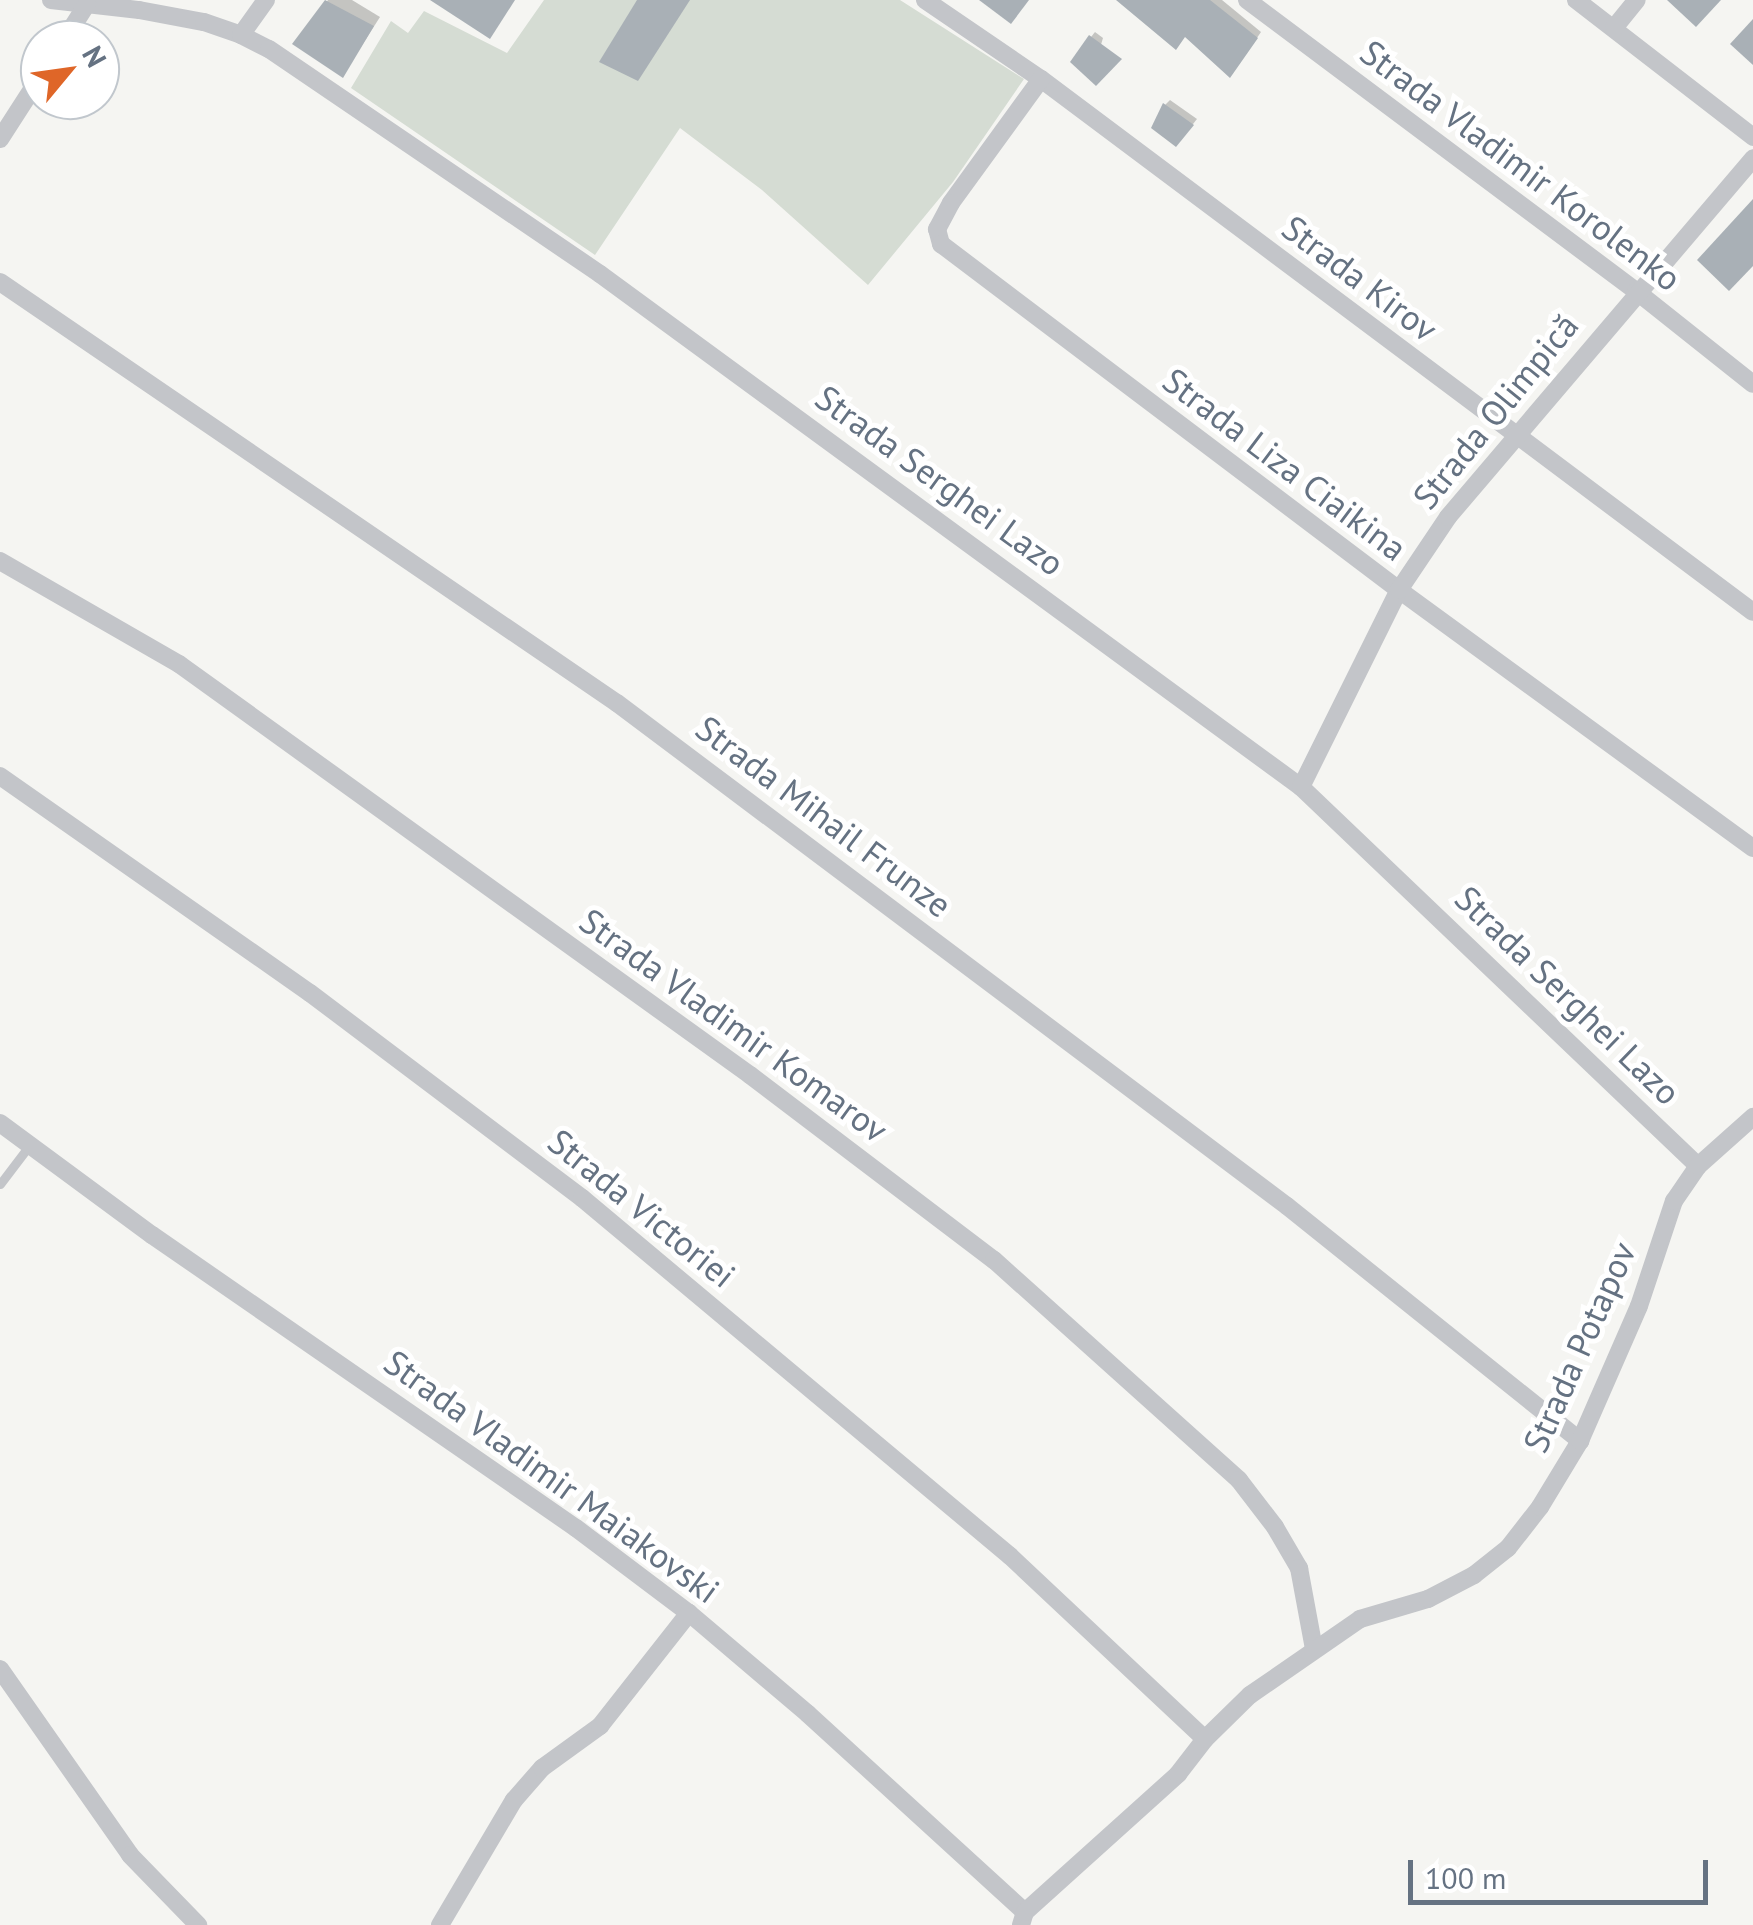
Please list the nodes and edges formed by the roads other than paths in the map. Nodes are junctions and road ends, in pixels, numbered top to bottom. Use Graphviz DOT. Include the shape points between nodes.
graph roads {
  1 [pos="51,0"];
  2 [pos="266,0"];
  3 [pos="925,0"];
  4 [pos="1248,0"];
  5 [pos="1576,0"];
  6 [pos="1637,0"];
  7 [pos="87,4"];
  8 [pos="77,20"];
  9 [pos="1614,28"];
  10 [pos="241,35"];
  11 [pos="1041,79"];
  12 [pos="20,108"];
  13 [pos="1753,137"];
  14 [pos="0,139"];
  15 [pos="1753,158"];
  16 [pos="0,282"];
  17 [pos="1636,290"];
  18 [pos="1753,384"];
  19 [pos="1514,436"];
  20 [pos="0,561"];
  21 [pos="1399,590"];
  22 [pos="1753,612"];
  23 [pos="0,776"];
  24 [pos="1302,787"];
  25 [pos="1753,848"];
  26 [pos="1753,1118"];
  27 [pos="0,1123"];
  28 [pos="29,1146"];
  29 [pos="1698,1166"];
  30 [pos="0,1184"];
  31 [pos="1580,1442"];
  32 [pos="689,1614"];
  33 [pos="1314,1649"];
  34 [pos="0,1669"];
  35 [pos="1205,1739"];
  36 [pos="1023,1919"];
  37 [pos="198,1925"];
  38 [pos="440,1925"];
  1 -- 7 [label="street, Strada Serghei Lazo"];
  2 -- 10 [label="street"];
  3 -- 11 [label="street, Strada Kirov"];
  4 -- 17 [label="street, Strada Vladimir Korolenko"];
  5 -- 9 [label="street"];
  6 -- 9 [label="street"];
  7 -- 8 [label="street"];
  7 -- 10 [label="street, Strada Serghei Lazo" via="204,22"];
  9 -- 13 [label="street"];
  10 -- 24 [label="street, Strada Serghei Lazo" via="600,274"];
  11 -- 19 [label="street, Strada Kirov"];
  11 -- 21 [label="street, Strada Liza Ciaikina" via="951,203 937,229 941,244"];
  12 -- 14 [label="street"];
  15 -- 17 [label="street, Strada Olimpică"];
  16 -- 31 [label="street, Strada Mihail Frunze" via="648,726 1288,1206"];
  17 -- 18 [label="street, Strada Vladimir Korolenko"];
  17 -- 19 [label="street, Strada Olimpică"];
  19 -- 21 [label="street, Strada Olimpică"];
  19 -- 22 [label="street, Strada Kirov"];
  20 -- 33 [label="street, Strada Vladimir Komarov" via="180,664 994,1260 1239,1480 1299,1568"];
  21 -- 24 [label="street, Strada Olimpică"];
  21 -- 25 [label="street, Strada Liza Ciaikina"];
  23 -- 35 [label="street, Strada Victoriei" via="310,993 582,1198 1010,1556"];
  24 -- 29 [label="street, Strada Serghei Lazo"];
  26 -- 29 [label="street, Strada Potapov"];
  27 -- 28 [label="street, Strada Vladimir Maiakovski"];
  28 -- 30 [label="lane"];
  28 -- 32 [label="street, Strada Vladimir Maiakovski"];
  29 -- 31 [label="street, Strada Potapov" via="1674,1201"];
  31 -- 33 [label="street, Strada Potapov" via="1508,1548 1474,1575 1428,1598 1360,1618"];
  32 -- 36 [label="street, Strada Vladimir Maiakovski" via="808,1714"];
  32 -- 38 [label="street" via="600,1726 542,1768 514,1800"];
  33 -- 35 [label="street, Strada Potapov" via="1250,1695"];
  34 -- 37 [label="street" via="130,1855"];
  35 -- 36 [label="street, Strada Potapov" via="1178,1774"];
}
